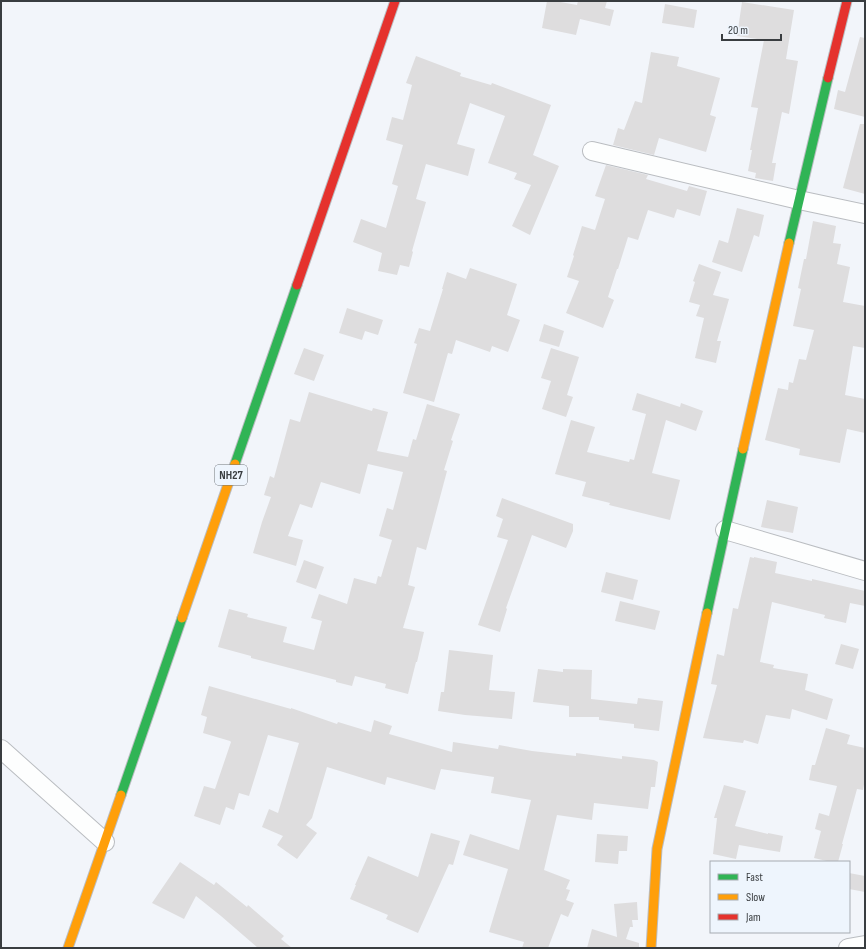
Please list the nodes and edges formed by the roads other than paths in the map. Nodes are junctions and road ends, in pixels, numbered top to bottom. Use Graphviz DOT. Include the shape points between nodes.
graph roads {
  1 [pos="395,1"];
  2 [pos="847,1"];
  3 [pos="592,151"];
  4 [pos="799,200"];
  5 [pos="865,214"];
  6 [pos="725,530"];
  7 [pos="865,571"];
  8 [pos="1,749"];
  9 [pos="105,842"];
  10 [pos="865,945"];
  11 [pos="68,948"];
  12 [pos="651,948"];
  13 [pos="848,948"];
  1 -- 9 [label="main road, NH27"];
  2 -- 4 [label="main road"];
  3 -- 4 [label="street"];
  4 -- 5 [label="street"];
  4 -- 6 [label="main road"];
  6 -- 7 [label="street"];
  6 -- 12 [label="main road" via="657,849"];
  8 -- 9 [label="street"];
  9 -- 11 [label="main road, NH27"];
  10 -- 13 [label="street"];
}
